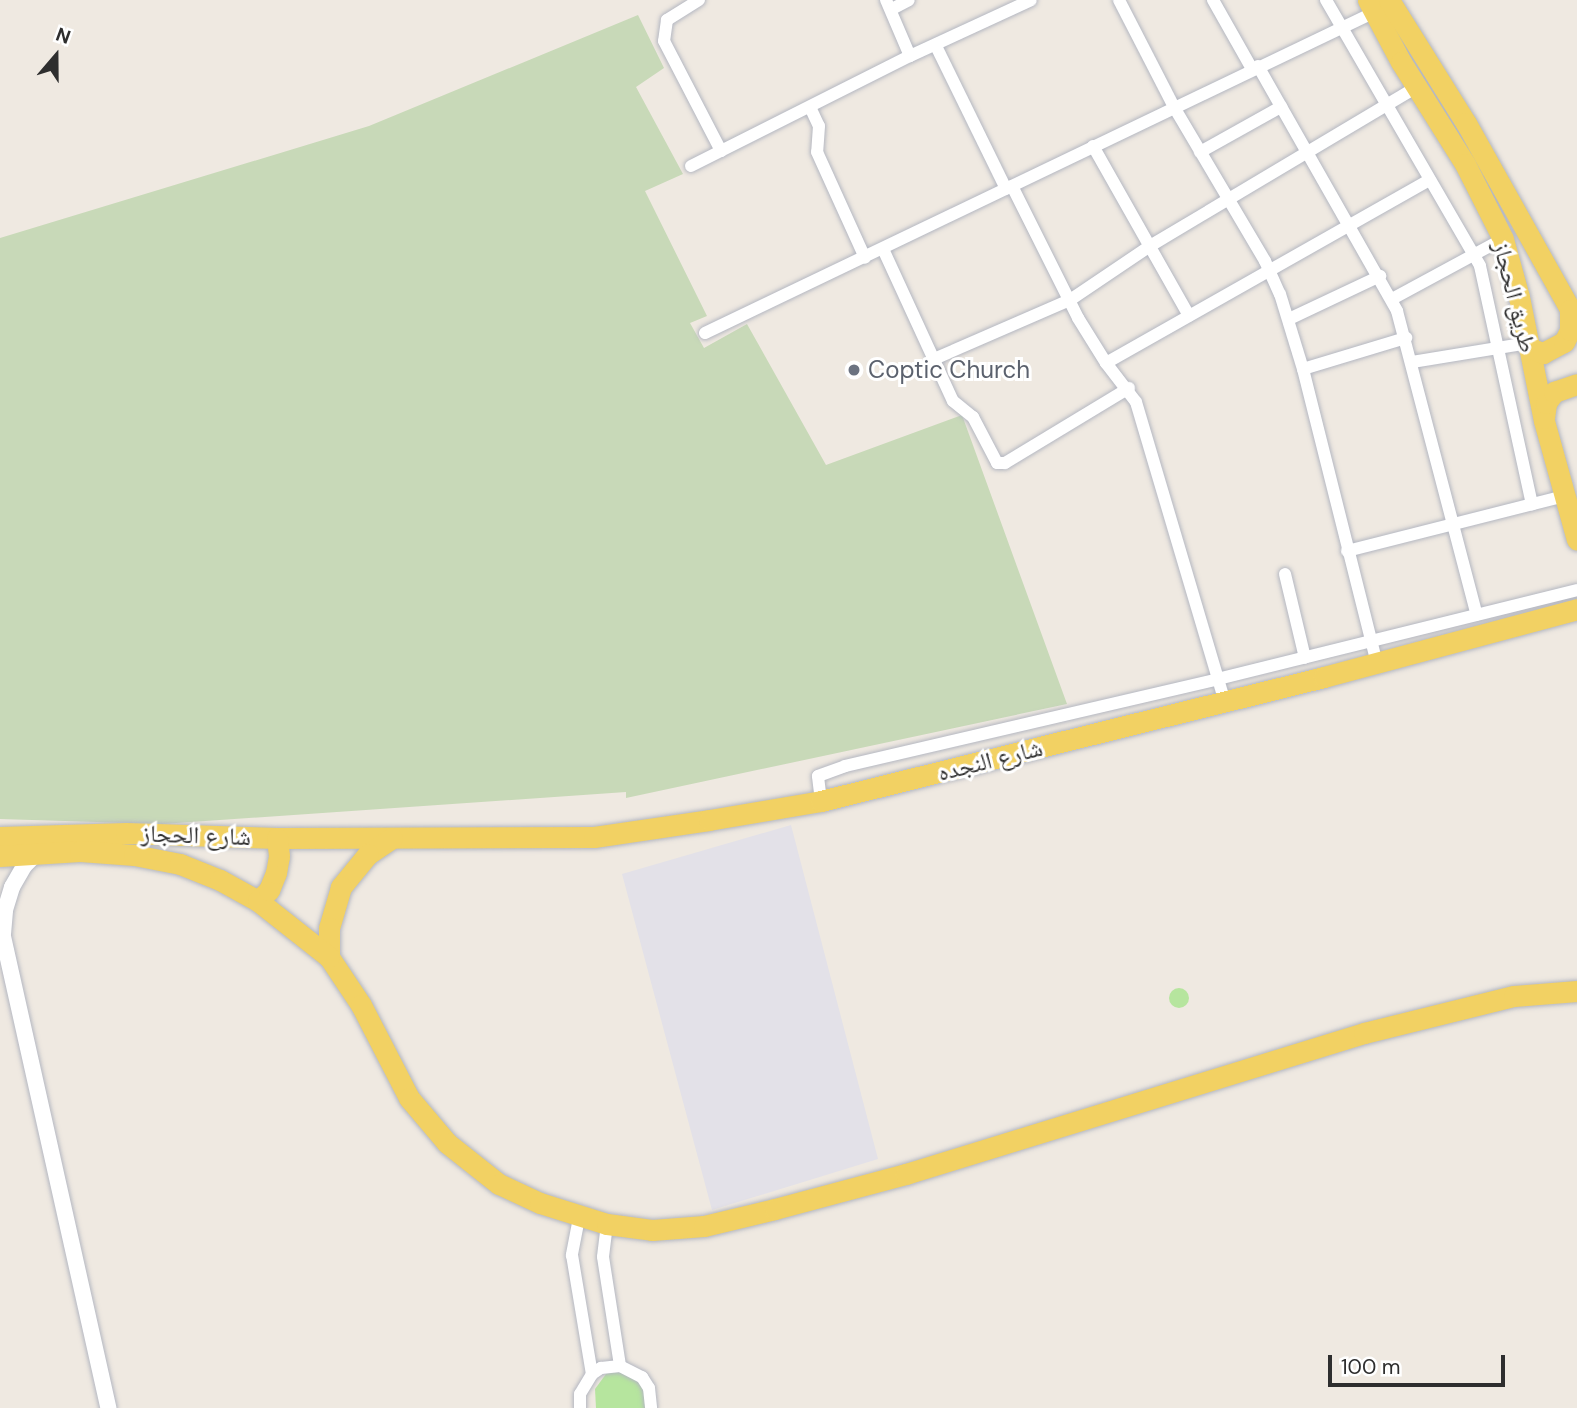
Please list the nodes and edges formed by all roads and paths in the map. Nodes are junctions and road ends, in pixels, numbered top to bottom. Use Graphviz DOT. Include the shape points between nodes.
graph roads {
  1 [pos="699,0"];
  2 [pos="909,0"];
  3 [pos="1031,0"];
  4 [pos="1119,0"];
  5 [pos="1213,0"];
  6 [pos="1326,0"];
  7 [pos="889,4"];
  8 [pos="1377,4"];
  9 [pos="1340,27"];
  10 [pos="936,46"];
  11 [pos="910,56"];
  12 [pos="1255,68"];
  13 [pos="1417,87"];
  14 [pos="1385,104"];
  15 [pos="810,107"];
  16 [pos="1174,107"];
  17 [pos="1281,107"];
  18 [pos="1093,146"];
  19 [pos="721,151"];
  20 [pos="1307,151"];
  21 [pos="1200,152"];
  22 [pos="691,166"];
  23 [pos="1430,180"];
  24 [pos="1009,187"];
  25 [pos="1227,200"];
  26 [pos="1351,226"];
  27 [pos="1503,239"];
  28 [pos="1150,246"];
  29 [pos="883,249"];
  30 [pos="1474,254"];
  31 [pos="865,258"];
  32 [pos="1270,271"];
  33 [pos="1380,276"];
  34 [pos="1392,299"];
  35 [pos="1070,300"];
  36 [pos="1189,316"];
  37 [pos="1574,316"];
  38 [pos="1289,320"];
  39 [pos="705,333"];
  40 [pos="1406,338"];
  41 [pos="1528,346"];
  42 [pos="1499,349"];
  43 [pos="934,359"];
  44 [pos="1412,362"];
  45 [pos="1106,363"];
  46 [pos="1303,369"];
  47 [pos="1577,384"];
  48 [pos="1129,388"];
  49 [pos="1544,421"];
  50 [pos="1564,496"];
  51 [pos="1532,504"];
  52 [pos="1454,524"];
  53 [pos="1577,540"];
  54 [pos="1348,551"];
  55 [pos="1285,574"];
  56 [pos="1577,590"];
  57 [pos="1577,609"];
  58 [pos="1477,615"];
  59 [pos="1371,641"];
  60 [pos="1305,658"];
  61 [pos="1377,664"];
  62 [pos="1218,679"];
  63 [pos="1225,702"];
  64 [pos="821,801"];
  65 [pos="0,837"];
  66 [pos="276,838"];
  67 [pos="391,838"];
  68 [pos="38,852"];
  69 [pos="0,856"];
  70 [pos="258,901"];
  71 [pos="1,929"];
  72 [pos="329,957"];
  73 [pos="1577,991"];
  74 [pos="579,1217"];
  75 [pos="607,1224"];
  76 [pos="620,1366"];
  77 [pos="593,1374"];
  78 [pos="108,1408"];
  79 [pos="580,1408"];
  80 [pos="650,1408"];
  1 -- 19 [label="street" via="667,20 664,41"];
  2 -- 7 [label="street"];
  3 -- 10 [label="street"];
  4 -- 16 [label="street"];
  5 -- 12 [label="street"];
  6 -- 9 [label="street"];
  7 -- 11 [label="street"];
  8 -- 9 [label="street"];
  8 -- 13 [label="main road, طريق الحجاز"];
  8 -- 37 [label="main road, طريق الحجاز" via="1466,123"];
  9 -- 12 [label="street"];
  9 -- 14 [label="street"];
  10 -- 11 [label="street"];
  10 -- 24 [label="street"];
  11 -- 15 [label="street"];
  12 -- 16 [label="street"];
  12 -- 17 [label="street"];
  13 -- 14 [label="street"];
  13 -- 27 [label="main road, طريق الحجاز" via="1465,164"];
  14 -- 20 [label="street"];
  14 -- 23 [label="street"];
  15 -- 19 [label="street"];
  15 -- 31 [label="street" via="820,126 817,152"];
  16 -- 18 [label="street"];
  16 -- 21 [label="street"];
  17 -- 20 [label="street"];
  17 -- 21 [label="street"];
  18 -- 24 [label="street"];
  18 -- 28 [label="street"];
  19 -- 22 [label="street"];
  20 -- 25 [label="street"];
  20 -- 26 [label="street"];
  21 -- 25 [label="street"];
  23 -- 26 [label="street"];
  23 -- 30 [label="street"];
  24 -- 29 [label="street"];
  24 -- 35 [label="street"];
  25 -- 28 [label="street"];
  25 -- 32 [label="street"];
  26 -- 32 [label="street"];
  26 -- 33 [label="street"];
  27 -- 30 [label="street"];
  27 -- 41 [label="main road, طريق الحجاز"];
  28 -- 35 [label="street"];
  28 -- 36 [label="street"];
  29 -- 31 [label="street"];
  29 -- 43 [label="street"];
  30 -- 34 [label="street"];
  30 -- 42 [label="street"];
  31 -- 39 [label="street"];
  32 -- 36 [label="street"];
  32 -- 38 [label="street"];
  33 -- 34 [label="street"];
  33 -- 38 [label="street"];
  34 -- 40 [label="street"];
  35 -- 43 [label="street"];
  35 -- 45 [label="street"];
  36 -- 45 [label="street"];
  37 -- 41 [label="main road" via="1564,342 1543,353"];
  38 -- 46 [label="street"];
  40 -- 44 [label="street"];
  40 -- 46 [label="street"];
  41 -- 42 [label="street"];
  41 -- 49 [label="main road, طريق الحجاز"];
  42 -- 44 [label="street"];
  42 -- 51 [label="street"];
  43 -- 48 [label="street" via="954,404 973,417 999,464"];
  44 -- 52 [label="street"];
  45 -- 48 [label="street"];
  46 -- 54 [label="street"];
  47 -- 49 [label="main road" via="1562,387 1549,397"];
  48 -- 62 [label="street"];
  49 -- 50 [label="main road, طريق الحجاز"];
  50 -- 51 [label="street"];
  50 -- 53 [label="main road, طريق الحجاز"];
  51 -- 52 [label="street"];
  52 -- 54 [label="street"];
  52 -- 58 [label="street"];
  54 -- 59 [label="street"];
  55 -- 60 [label="street"];
  56 -- 58 [label="street"];
  57 -- 61 [label="main road, شارع النجده"];
  58 -- 59 [label="street"];
  59 -- 60 [label="street"];
  59 -- 61 [label="street"];
  60 -- 62 [label="street"];
  61 -- 63 [label="main road, شارع النجده"];
  62 -- 63 [label="street"];
  62 -- 64 [label="street" via="845,766 818,776"];
  63 -- 64 [label="main road, شارع النجده"];
  64 -- 67 [label="main road, شارع النجده" via="594,837"];
  65 -- 66 [label="main road, شارع الحجاز" via="126,833"];
  66 -- 67 [label="main road, شارع الحجاز"];
  66 -- 70 [label="main road" via="276,873"];
  67 -- 72 [label="main road" via="363,859 341,887 328,928"];
  68 -- 69 [label="main road, شارع الحجاز"];
  68 -- 70 [label="main road, شارع الحجاز" via="134,855 180,864"];
  68 -- 71 [label="street" via="12,887"];
  70 -- 72 [label="main road, شارع الحجاز"];
  71 -- 78 [label="street"];
  72 -- 74 [label="main road, شارع الحجاز" via="361,1005 409,1098 447,1143 499,1184"];
  73 -- 75 [label="main road, شارع الحجاز" via="1514,996 1364,1032 906,1174 775,1209 704,1226 652,1230"];
  74 -- 75 [label="main road, شارع الحجاز"];
  74 -- 77 [label="street" via="572,1255"];
  75 -- 76 [label="street" via="603,1257"];
  76 -- 77 [label="street"];
  76 -- 80 [label="street" via="642,1377 649,1388"];
  77 -- 79 [label="street" via="580,1394"];
}
